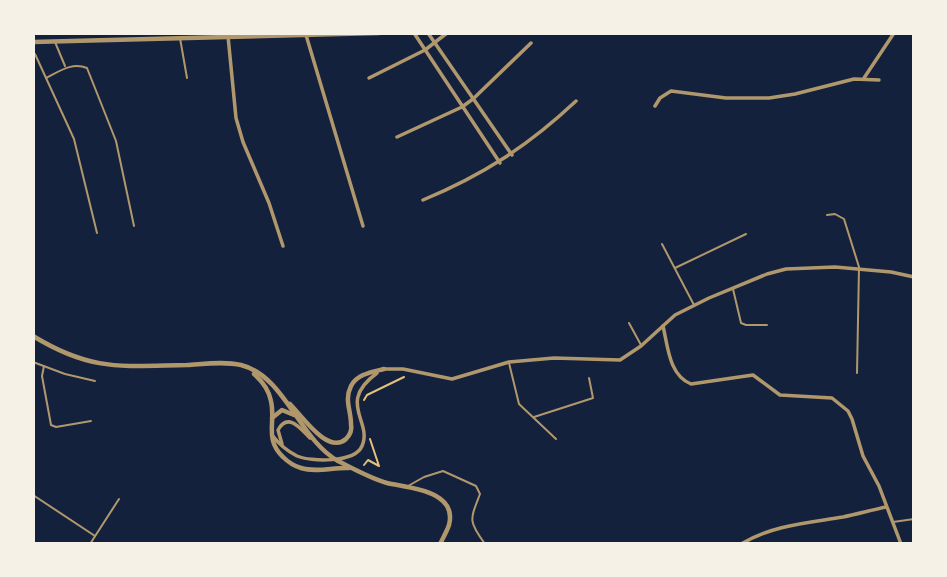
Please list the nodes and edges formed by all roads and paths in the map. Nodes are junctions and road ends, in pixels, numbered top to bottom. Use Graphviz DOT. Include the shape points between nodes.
graph roads {
  1 [pos="43,33"];
  2 [pos="379,33"];
  3 [pos="414,33"];
  4 [pos="428,33"];
  5 [pos="447,33"];
  6 [pos="894,33"];
  7 [pos="235,35"];
  8 [pos="246,35"];
  9 [pos="306,35"];
  10 [pos="94,36"];
  11 [pos="228,36"];
  12 [pos="180,37"];
  13 [pos="54,40"];
  14 [pos="33,41"];
  15 [pos="44,41"];
  16 [pos="435,43"];
  17 [pos="531,43"];
  18 [pos="425,50"];
  19 [pos="35,54"];
  20 [pos="66,67"];
  21 [pos="46,78"];
  22 [pos="187,78"];
  23 [pos="369,78"];
  24 [pos="864,78"];
  25 [pos="879,80"];
  26 [pos="473,99"];
  27 [pos="576,101"];
  28 [pos="655,106"];
  29 [pos="462,107"];
  30 [pos="397,137"];
  31 [pos="512,155"];
  32 [pos="500,163"];
  33 [pos="423,200"];
  34 [pos="827,215"];
  35 [pos="134,226"];
  36 [pos="363,226"];
  37 [pos="97,233"];
  38 [pos="746,234"];
  39 [pos="662,244"];
  40 [pos="283,246"];
  41 [pos="859,267"];
  42 [pos="675,268"];
  43 [pos="914,277"];
  44 [pos="733,289"];
  45 [pos="694,305"];
  46 [pos="629,323"];
  47 [pos="767,325"];
  48 [pos="663,326"];
  49 [pos="34,337"];
  50 [pos="641,346"];
  51 [pos="33,362"];
  52 [pos="509,362"];
  53 [pos="44,366"];
  54 [pos="245,367"];
  55 [pos="384,369"];
  56 [pos="857,373"];
  57 [pos="406,376"];
  58 [pos="589,378"];
  59 [pos="95,381"];
  60 [pos="274,387"];
  61 [pos="362,405"];
  62 [pos="295,416"];
  63 [pos="534,417"];
  64 [pos="272,419"];
  65 [pos="91,421"];
  66 [pos="270,433"];
  67 [pos="369,435"];
  68 [pos="555,439"];
  69 [pos="284,447"];
  70 [pos="320,447"];
  71 [pos="364,464"];
  72 [pos="352,468"];
  73 [pos="407,486"];
  74 [pos="33,495"];
  75 [pos="119,499"];
  76 [pos="886,507"];
  77 [pos="914,519"];
  78 [pos="892,522"];
  79 [pos="95,536"];
  80 [pos="90,544"];
  81 [pos="440,544"];
  82 [pos="485,544"];
  83 [pos="741,544"];
  84 [pos="901,544"];
  1 -- 15 [label="lane"];
  2 -- 9 [label="street"];
  3 -- 18 [label="street"];
  4 -- 16 [label="street"];
  5 -- 16 [label="street"];
  6 -- 24 [label="street"];
  7 -- 8 [label="street"];
  7 -- 11 [label="street"];
  8 -- 9 [label="street"];
  9 -- 36 [label="street"];
  10 -- 12 [label="street"];
  10 -- 13 [label="street"];
  11 -- 12 [label="street"];
  11 -- 40 [label="street" via="236,118"];
  12 -- 22 [label="lane"];
  13 -- 15 [label="street"];
  13 -- 20 [label="lane"];
  14 -- 15 [label="street"];
  16 -- 18 [label="street"];
  16 -- 26 [label="street"];
  17 -- 26 [label="street"];
  18 -- 23 [label="street"];
  18 -- 29 [label="street"];
  19 -- 21 [label="lane"];
  20 -- 21 [label="lane"];
  20 -- 35 [label="lane" via="87,68 116,141"];
  21 -- 37 [label="lane" via="74,139"];
  24 -- 25 [label="street"];
  24 -- 28 [label="street" via="769,98 671,91"];
  26 -- 29 [label="street"];
  26 -- 31 [label="street"];
  27 -- 31 [label="street"];
  29 -- 30 [label="street"];
  29 -- 32 [label="street"];
  31 -- 32 [label="street"];
  32 -- 33 [label="street"];
  34 -- 41 [label="lane" via="844,219"];
  38 -- 42 [label="lane"];
  39 -- 42 [label="lane"];
  41 -- 43 [label="street"];
  41 -- 44 [label="street" via="786,269"];
  41 -- 56 [label="lane"];
  42 -- 45 [label="lane"];
  44 -- 45 [label="street"];
  44 -- 47 [label="lane" via="741,323"];
  45 -- 48 [label="street"];
  46 -- 50 [label="lane"];
  48 -- 50 [label="street"];
  48 -- 76 [label="street" via="674,368 684,381 691,384 753,375 780,396 822,396 841,404 852,419"];
  49 -- 54 [label="street" via="71,356 107,366"];
  50 -- 52 [label="street" via="620,360"];
  51 -- 53 [label="lane"];
  52 -- 55 [label="street" via="452,379"];
  52 -- 63 [label="lane" via="519,404"];
  53 -- 59 [label="lane"];
  53 -- 65 [label="lane" via="53,427"];
  54 -- 60 [label="street"];
  54 -- 64 [label="street" via="267,390"];
  55 -- 60 [label="street" via="361,375 351,385 347,402 352,427 346,439 335,443 324,440"];
  55 -- 69 [label="street" via="367,380 359,394 362,446 349,457 312,460"];
  57 -- 61 [label="path" via="367,395"];
  58 -- 63 [label="lane" via="593,398"];
  60 -- 62 [label="street"];
  62 -- 64 [label="street" via="282,410"];
  62 -- 70 [label="street"];
  63 -- 68 [label="lane"];
  64 -- 66 [label="street"];
  66 -- 69 [label="street"];
  66 -- 72 [label="street" via="275,449 292,464 307,469"];
  67 -- 71 [label="path" via="379,466 368,460"];
  69 -- 70 [label="street" via="278,430 283,422 292,422"];
  70 -- 72 [label="street"];
  72 -- 73 [label="street" via="386,483"];
  73 -- 81 [label="street" via="427,491 450,512"];
  73 -- 82 [label="lane" via="443,471 476,486 480,494 471,524"];
  74 -- 79 [label="lane"];
  75 -- 79 [label="lane"];
  76 -- 78 [label="street"];
  76 -- 83 [label="street" via="791,524"];
  77 -- 78 [label="lane"];
  78 -- 84 [label="street"];
  79 -- 80 [label="lane"];
}
